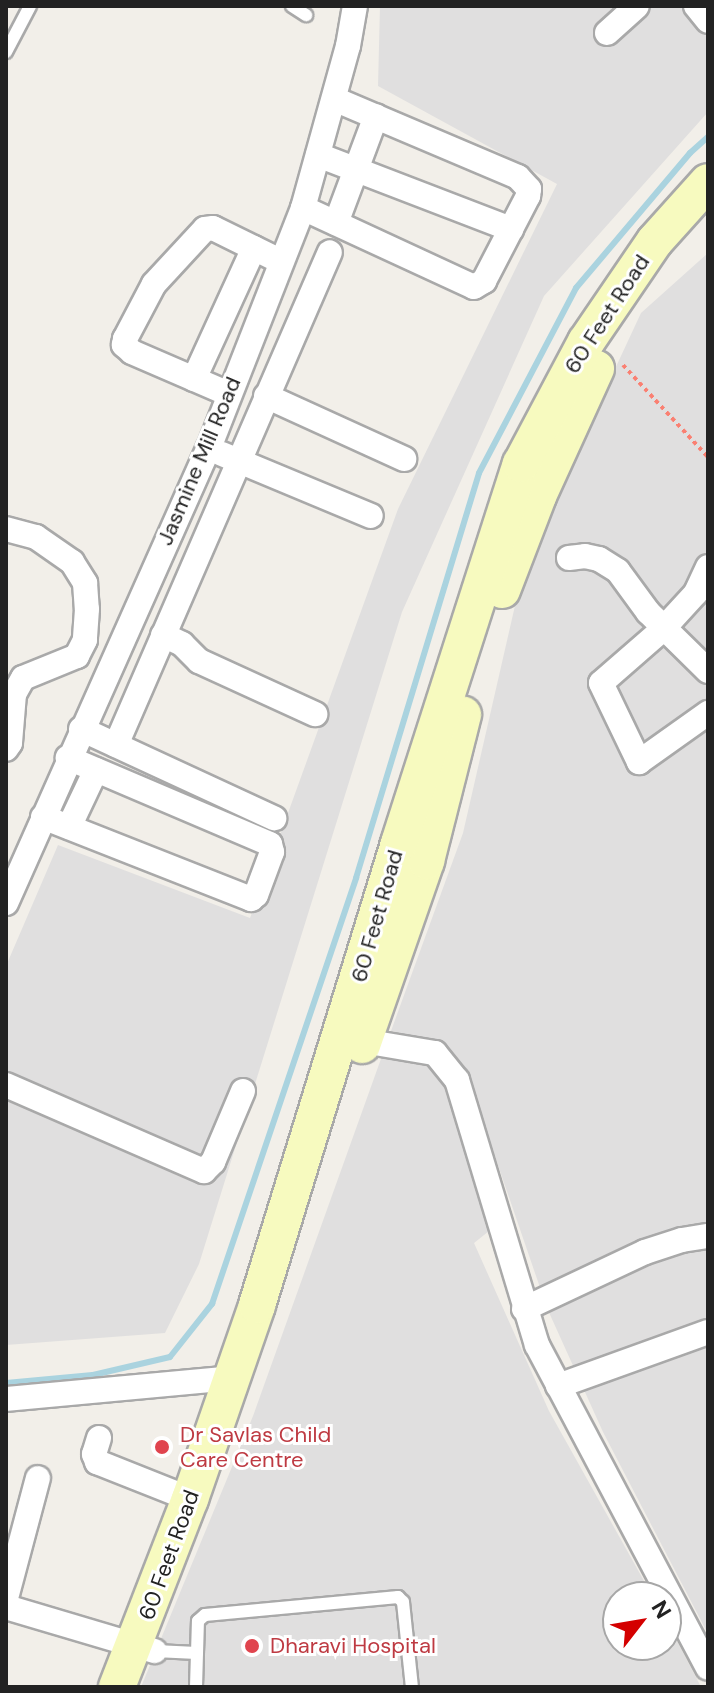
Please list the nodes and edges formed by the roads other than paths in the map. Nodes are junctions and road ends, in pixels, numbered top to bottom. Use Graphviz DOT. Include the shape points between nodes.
graph roads {
  1 [pos="30,6"];
  2 [pos="292,6"];
  3 [pos="355,6"];
  4 [pos="637,6"];
  5 [pos="696,6"];
  6 [pos="306,15"];
  7 [pos="708,21"];
  8 [pos="607,33"];
  9 [pos="6,52"];
  10 [pos="334,99"];
  11 [pos="376,116"];
  12 [pos="318,155"];
  13 [pos="356,170"];
  14 [pos="708,182"];
  15 [pos="303,208"];
  16 [pos="708,217"];
  17 [pos="336,223"];
  18 [pos="511,229"];
  19 [pos="254,248"];
  20 [pos="330,252"];
  21 [pos="280,261"];
  22 [pos="194,379"];
  23 [pos="229,394"];
  24 [pos="266,396"];
  25 [pos="209,448"];
  26 [pos="404,459"];
  27 [pos="237,460"];
  28 [pos="371,516"];
  29 [pos="6,529"];
  30 [pos="569,558"];
  31 [pos="708,567"];
  32 [pos="87,609"];
  33 [pos="663,629"];
  34 [pos="125,631"];
  35 [pos="163,635"];
  36 [pos="58,663"];
  37 [pos="708,671"];
  38 [pos="100,686"];
  39 [pos="708,713"];
  40 [pos="315,714"];
  41 [pos="81,729"];
  42 [pos="116,745"];
  43 [pos="6,749"];
  44 [pos="68,758"];
  45 [pos="96,770"];
  46 [pos="43,817"];
  47 [pos="274,818"];
  48 [pos="69,827"];
  49 [pos="6,903"];
  50 [pos="363,1041"];
  51 [pos="6,1085"];
  52 [pos="243,1091"];
  53 [pos="708,1236"];
  54 [pos="524,1309"];
  55 [pos="708,1332"];
  56 [pos="233,1378"];
  57 [pos="558,1386"];
  58 [pos="6,1399"];
  59 [pos="99,1438"];
  60 [pos="38,1478"];
  61 [pos="190,1499"];
  62 [pos="6,1598"];
  63 [pos="6,1607"];
  64 [pos="145,1648"];
  65 [pos="197,1653"];
  66 [pos="708,1668"];
  67 [pos="117,1687"];
  68 [pos="143,1687"];
  69 [pos="196,1687"];
  70 [pos="412,1687"];
  1 -- 9 [label="lane"];
  2 -- 6 [label="lane"];
  3 -- 10 [label="street, Jasmine Mill Road"];
  4 -- 8 [label="street"];
  5 -- 7 [label="street"];
  10 -- 11 [label="street"];
  10 -- 12 [label="street, Jasmine Mill Road"];
  11 -- 13 [label="street"];
  11 -- 18 [label="street" via="525,183 528,196"];
  12 -- 13 [label="street"];
  12 -- 15 [label="street, Jasmine Mill Road"];
  13 -- 17 [label="street"];
  13 -- 18 [label="street"];
  14 -- 56 [label="main road, 60 Feet Road" via="655,241 586,342 521,464"];
  15 -- 17 [label="street"];
  15 -- 21 [label="street, Jasmine Mill Road"];
  16 -- 50 [label="main road, 60 Feet Road" via="669,258 602,356 538,496 499,599 426,861"];
  17 -- 18 [label="street" via="474,287 484,281"];
  19 -- 21 [label="street"];
  19 -- 22 [label="street"];
  19 -- 22 [label="street" via="205,229 154,284 125,339 132,352"];
  20 -- 24 [label="street"];
  21 -- 23 [label="street, Jasmine Mill Road"];
  22 -- 23 [label="street"];
  23 -- 25 [label="street, Jasmine Mill Road"];
  24 -- 26 [label="street"];
  24 -- 27 [label="street"];
  25 -- 27 [label="street"];
  25 -- 34 [label="street, Jasmine Mill Road"];
  27 -- 28 [label="street"];
  27 -- 35 [label="street"];
  29 -- 32 [label="street" via="36,537 72,562 85,583"];
  30 -- 33 [label="street" via="599,559 618,571"];
  31 -- 33 [label="street" via="696,593"];
  32 -- 34 [label="street"];
  32 -- 36 [label="street" via="82,649"];
  33 -- 37 [label="street"];
  33 -- 39 [label="street" via="601,683 639,762"];
  34 -- 38 [label="street, Jasmine Mill Road"];
  35 -- 40 [label="street" via="199,661"];
  35 -- 42 [label="street"];
  36 -- 38 [label="street"];
  36 -- 43 [label="street" via="23,678 14,694"];
  38 -- 41 [label="street, Jasmine Mill Road"];
  41 -- 42 [label="street"];
  41 -- 44 [label="street, Jasmine Mill Road"];
  42 -- 47 [label="street"];
  44 -- 45 [label="street"];
  44 -- 46 [label="street, Jasmine Mill Road"];
  45 -- 48 [label="street"];
  45 -- 48 [label="street" via="270,844 272,852 255,897"];
  46 -- 48 [label="street"];
  46 -- 49 [label="street, Jasmine Mill Road"];
  50 -- 54 [label="street" via="435,1053 457,1080"];
  50 -- 64 [label="main road, 60 Feet Road" via="285,1294"];
  51 -- 52 [label="street" via="204,1171 213,1162"];
  53 -- 54 [label="street" via="645,1252"];
  54 -- 57 [label="street"];
  55 -- 57 [label="street"];
  56 -- 58 [label="street"];
  56 -- 61 [label="main road, 60 Feet Road"];
  57 -- 66 [label="street"];
  59 -- 61 [label="street" via="97,1462"];
  60 -- 62 [label="street"];
  61 -- 64 [label="main road, 60 Feet Road"];
  63 -- 64 [label="street"];
  64 -- 65 [label="lane"];
  64 -- 67 [label="main road, 60 Feet Road"];
  64 -- 68 [label="main road, 60 Feet Road"];
  65 -- 69 [label="lane"];
  65 -- 70 [label="lane" via="198,1621 205,1615 398,1597 403,1602"];
}
